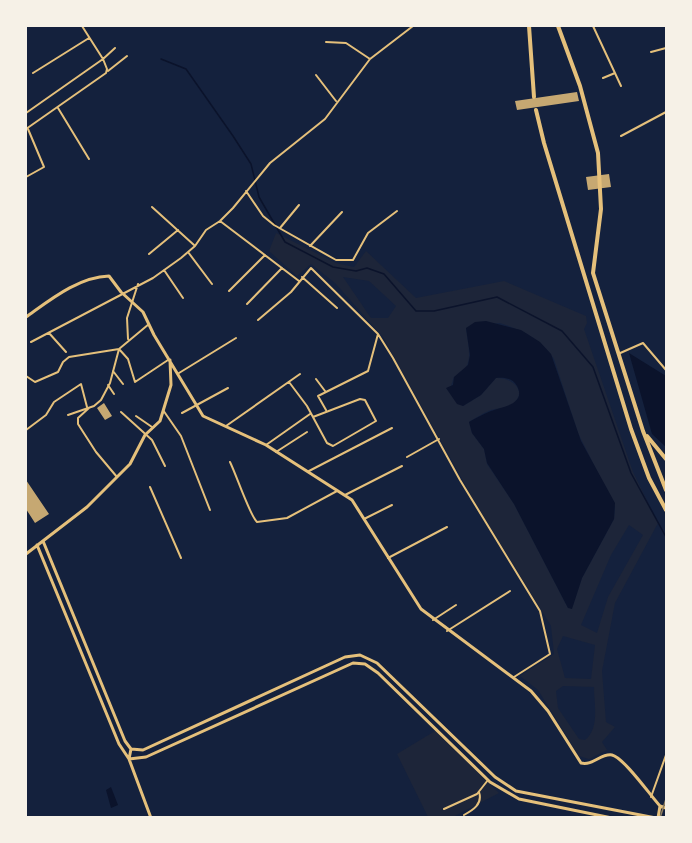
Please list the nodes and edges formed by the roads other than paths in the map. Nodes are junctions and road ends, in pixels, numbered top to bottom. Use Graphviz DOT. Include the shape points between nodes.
graph roads {
  1 [pos="82,26"];
  2 [pos="412,26"];
  3 [pos="529,26"];
  4 [pos="558,26"];
  5 [pos="593,26"];
  6 [pos="89,38"];
  7 [pos="326,42"];
  8 [pos="115,48"];
  9 [pos="666,48"];
  10 [pos="651,52"];
  11 [pos="127,56"];
  12 [pos="103,59"];
  13 [pos="370,59"];
  14 [pos="105,73"];
  15 [pos="615,73"];
  16 [pos="33,74"];
  17 [pos="316,75"];
  18 [pos="603,78"];
  19 [pos="621,86"];
  20 [pos="534,97"];
  21 [pos="337,102"];
  22 [pos="58,108"];
  23 [pos="536,110"];
  24 [pos="666,112"];
  25 [pos="26,113"];
  26 [pos="27,129"];
  27 [pos="621,136"];
  28 [pos="89,159"];
  29 [pos="26,177"];
  30 [pos="246,191"];
  31 [pos="299,204"];
  32 [pos="152,207"];
  33 [pos="397,211"];
  34 [pos="342,212"];
  35 [pos="220,221"];
  36 [pos="280,228"];
  37 [pos="178,230"];
  38 [pos="195,246"];
  39 [pos="310,246"];
  40 [pos="188,252"];
  41 [pos="149,254"];
  42 [pos="265,255"];
  43 [pos="282,268"];
  44 [pos="164,270"];
  45 [pos="302,277"];
  46 [pos="299,281"];
  47 [pos="138,284"];
  48 [pos="212,284"];
  49 [pos="229,291"];
  50 [pos="121,292"];
  51 [pos="183,298"];
  52 [pos="134,303"];
  53 [pos="247,304"];
  54 [pos="337,308"];
  55 [pos="26,317"];
  56 [pos="258,320"];
  57 [pos="149,324"];
  58 [pos="49,333"];
  59 [pos="378,334"];
  60 [pos="236,338"];
  61 [pos="129,341"];
  62 [pos="31,342"];
  63 [pos="119,349"];
  64 [pos="66,352"];
  65 [pos="618,354"];
  66 [pos="170,359"];
  67 [pos="666,370"];
  68 [pos="113,371"];
  69 [pos="179,373"];
  70 [pos="300,374"];
  71 [pos="26,376"];
  72 [pos="316,379"];
  73 [pos="289,382"];
  74 [pos="123,384"];
  75 [pos="108,385"];
  76 [pos="228,388"];
  77 [pos="325,392"];
  78 [pos="114,393"];
  79 [pos="196,405"];
  80 [pos="89,407"];
  81 [pos="163,410"];
  82 [pos="327,410"];
  83 [pos="121,412"];
  84 [pos="182,412"];
  85 [pos="68,415"];
  86 [pos="312,415"];
  87 [pos="136,416"];
  88 [pos="226,426"];
  89 [pos="152,427"];
  90 [pos="392,428"];
  91 [pos="26,430"];
  92 [pos="643,431"];
  93 [pos="307,432"];
  94 [pos="145,435"];
  95 [pos="439,440"];
  96 [pos="266,445"];
  97 [pos="276,452"];
  98 [pos="407,457"];
  99 [pos="666,459"];
  100 [pos="231,462"];
  101 [pos="165,466"];
  102 [pos="402,466"];
  103 [pos="307,472"];
  104 [pos="117,477"];
  105 [pos="150,487"];
  106 [pos="338,490"];
  107 [pos="666,490"];
  108 [pos="345,495"];
  109 [pos="392,504"];
  110 [pos="210,510"];
  111 [pos="666,510"];
  112 [pos="364,519"];
  113 [pos="447,527"];
  114 [pos="43,541"];
  115 [pos="37,545"];
  116 [pos="26,554"];
  117 [pos="182,558"];
  118 [pos="388,558"];
  119 [pos="510,591"];
  120 [pos="456,605"];
  121 [pos="433,620"];
  122 [pos="447,631"];
  123 [pos="352,655"];
  124 [pos="353,663"];
  125 [pos="514,677"];
  126 [pos="131,748"];
  127 [pos="666,755"];
  128 [pos="132,759"];
  129 [pos="488,780"];
  130 [pos="479,792"];
  131 [pos="651,796"];
  132 [pos="660,806"];
  133 [pos="666,808"];
  134 [pos="444,809"];
  135 [pos="464,814"];
  136 [pos="151,818"];
  137 [pos="612,818"];
  138 [pos="657,818"];
  1 -- 6 [label="street"];
  2 -- 13 [label="street"];
  3 -- 20 [label="highway"];
  4 -- 65 [label="highway" via="598,153 601,208 593,269"];
  5 -- 15 [label="street"];
  6 -- 12 [label="street"];
  6 -- 16 [label="street"];
  7 -- 13 [label="street" via="346,43"];
  8 -- 12 [label="street"];
  9 -- 10 [label="street"];
  11 -- 14 [label="street"];
  12 -- 14 [label="street"];
  12 -- 25 [label="street"];
  13 -- 21 [label="street"];
  14 -- 22 [label="street"];
  15 -- 18 [label="street"];
  15 -- 19 [label="street"];
  17 -- 21 [label="street"];
  21 -- 30 [label="street" via="325,119 270,163"];
  22 -- 26 [label="street"];
  22 -- 28 [label="street"];
  23 -- 111 [label="highway" via="631,429"];
  24 -- 27 [label="street"];
  26 -- 29 [label="street" via="44,167"];
  30 -- 35 [label="street"];
  30 -- 36 [label="street" via="263,216"];
  31 -- 36 [label="street"];
  32 -- 37 [label="street"];
  33 -- 39 [label="street" via="368,233 354,260 336,260"];
  34 -- 39 [label="street"];
  35 -- 38 [label="street" via="206,230"];
  35 -- 42 [label="street"];
  36 -- 39 [label="street"];
  37 -- 38 [label="street"];
  37 -- 41 [label="street"];
  38 -- 40 [label="street"];
  40 -- 44 [label="street"];
  40 -- 48 [label="street"];
  42 -- 43 [label="street"];
  42 -- 49 [label="street"];
  43 -- 46 [label="street"];
  43 -- 53 [label="street"];
  44 -- 47 [label="street"];
  44 -- 51 [label="street"];
  45 -- 46 [label="street"];
  45 -- 54 [label="street"];
  45 -- 59 [label="street" via="311,268"];
  46 -- 56 [label="street"];
  47 -- 50 [label="street"];
  47 -- 52 [label="street"];
  50 -- 52 [label="street"];
  50 -- 55 [label="street" via="109,276 97,277 67,289"];
  50 -- 58 [label="street"];
  52 -- 57 [label="street"];
  52 -- 61 [label="street" via="127,318"];
  57 -- 61 [label="street"];
  57 -- 66 [label="street"];
  58 -- 62 [label="street"];
  58 -- 64 [label="street"];
  59 -- 77 [label="street" via="368,371"];
  59 -- 95 [label="street"];
  60 -- 69 [label="street"];
  61 -- 63 [label="street"];
  63 -- 66 [label="street" via="128,359 135,382"];
  63 -- 68 [label="street"];
  63 -- 71 [label="street" via="69,357 58,372 34,382"];
  65 -- 67 [label="street" via="643,343"];
  65 -- 92 [label="highway"];
  66 -- 69 [label="street"];
  66 -- 81 [label="street" via="171,385"];
  68 -- 74 [label="street"];
  68 -- 75 [label="street"];
  69 -- 79 [label="street"];
  70 -- 73 [label="street"];
  72 -- 77 [label="street"];
  73 -- 86 [label="street"];
  73 -- 88 [label="street"];
  75 -- 78 [label="street"];
  75 -- 80 [label="street" via="101,400"];
  76 -- 79 [label="street"];
  77 -- 82 [label="street" via="318,396"];
  79 -- 84 [label="street"];
  79 -- 88 [label="street" via="207,419"];
  80 -- 85 [label="street"];
  80 -- 91 [label="street" via="81,384 54,402 46,415"];
  80 -- 104 [label="street" via="78,418 78,424"];
  81 -- 89 [label="street" via="160,421"];
  81 -- 110 [label="street" via="181,436"];
  82 -- 86 [label="street"];
  82 -- 86 [label="street" via="365,400 376,421 333,446 327,443"];
  83 -- 94 [label="street"];
  86 -- 96 [label="street"];
  87 -- 89 [label="street"];
  88 -- 96 [label="street"];
  89 -- 94 [label="street"];
  90 -- 103 [label="street"];
  92 -- 99 [label="highway"];
  92 -- 107 [label="highway"];
  93 -- 97 [label="street"];
  94 -- 101 [label="street" via="152,440"];
  94 -- 104 [label="street" via="130,464"];
  95 -- 98 [label="street"];
  95 -- 125 [label="street" via="540,611 546,628 550,654"];
  96 -- 97 [label="street"];
  97 -- 103 [label="street"];
  100 -- 106 [label="street" via="251,516 257,522 287,518"];
  102 -- 108 [label="street"];
  103 -- 106 [label="street"];
  104 -- 114 [label="street" via="87,507"];
  105 -- 117 [label="street"];
  106 -- 108 [label="street"];
  108 -- 112 [label="street"];
  109 -- 112 [label="street"];
  112 -- 118 [label="street"];
  113 -- 118 [label="street"];
  114 -- 115 [label="street"];
  114 -- 126 [label="street"];
  115 -- 116 [label="street"];
  115 -- 128 [label="street" via="119,744"];
  118 -- 121 [label="street" via="421,609"];
  119 -- 122 [label="street"];
  120 -- 121 [label="street"];
  121 -- 122 [label="street"];
  122 -- 125 [label="street"];
  123 -- 124 [label="street"];
  123 -- 126 [label="street" via="143,750"];
  123 -- 138 [label="street" via="366,656 377,663 495,777 516,791"];
  124 -- 128 [label="street"];
  124 -- 129 [label="street" via="365,664 378,673"];
  125 -- 131 [label="street" via="539,698 581,763 613,755"];
  126 -- 128 [label="street"];
  127 -- 131 [label="street"];
  128 -- 136 [label="street"];
  129 -- 130 [label="street"];
  129 -- 137 [label="street" via="519,799"];
  130 -- 134 [label="street"];
  130 -- 135 [label="street" via="478,805"];
  131 -- 132 [label="street"];
  132 -- 133 [label="street"];
  132 -- 138 [label="street"];
}
